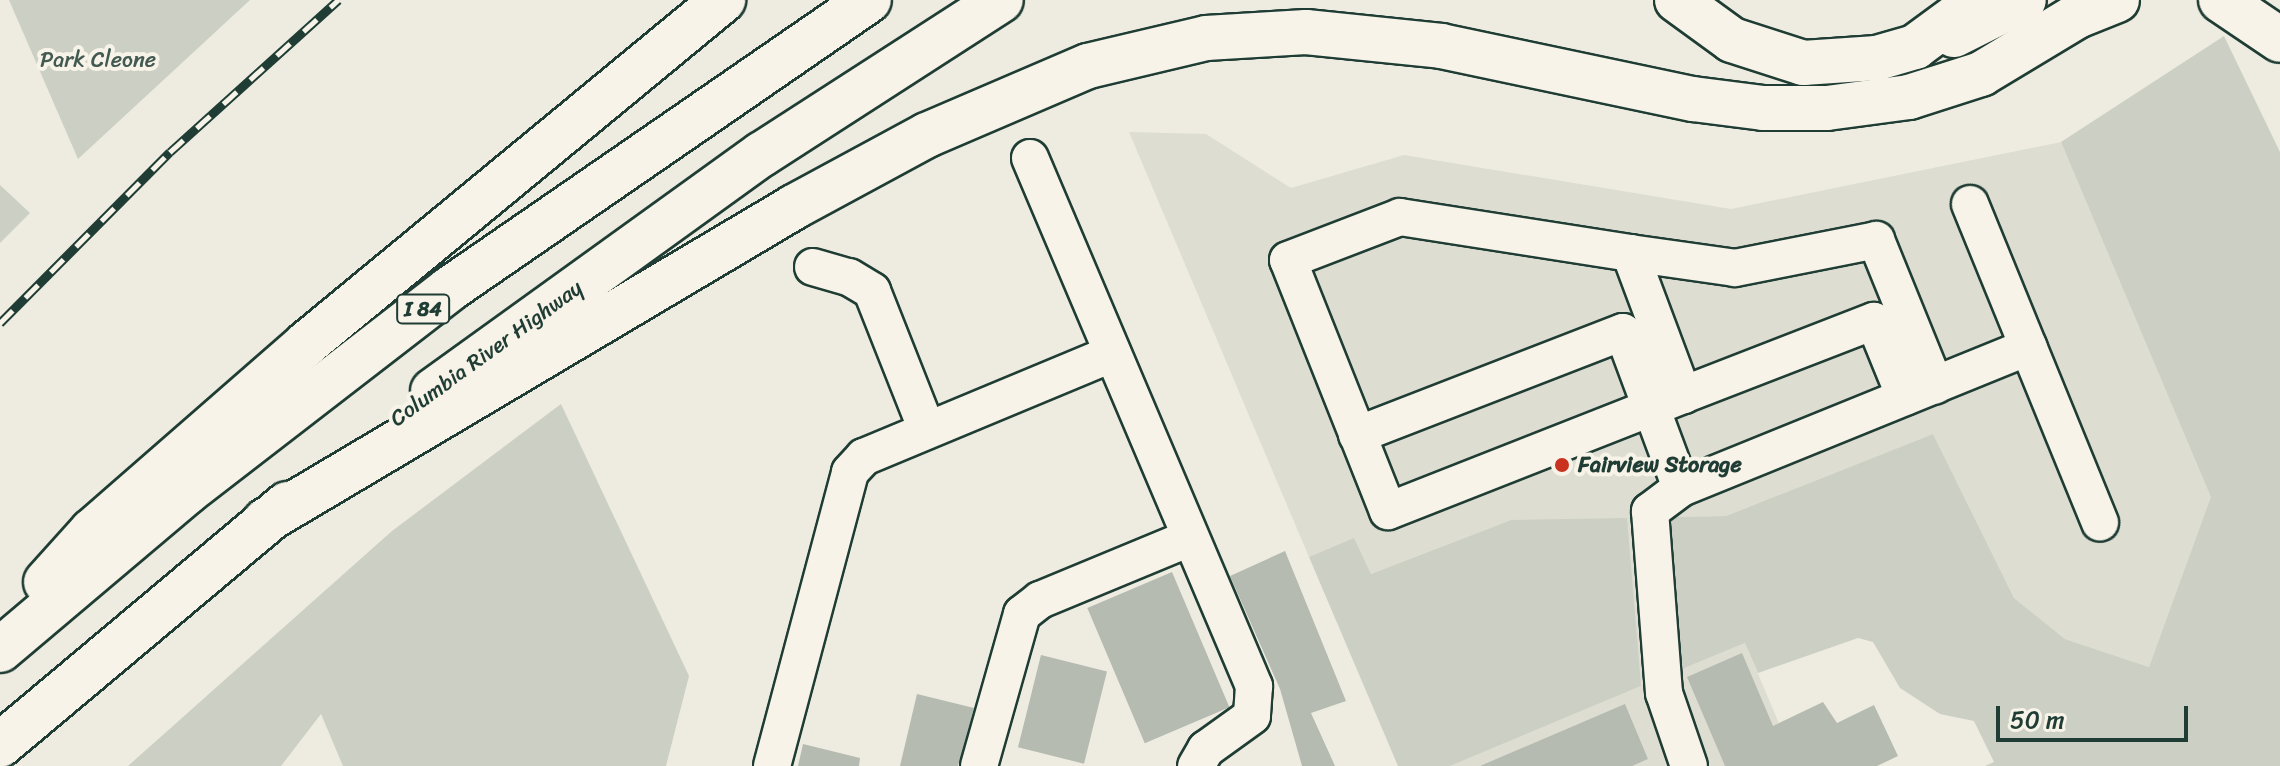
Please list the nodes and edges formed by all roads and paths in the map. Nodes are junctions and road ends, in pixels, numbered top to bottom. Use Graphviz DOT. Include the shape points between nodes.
graph roads {
  1 [pos="723,0"];
  2 [pos="869,0"];
  3 [pos="1001,0"];
  4 [pos="1677,0"];
  5 [pos="1979,0"];
  6 [pos="2024,0"];
  7 [pos="2221,0"];
  8 [pos="2095,5"];
  9 [pos="2280,40"];
  10 [pos="1915,47"];
  11 [pos="1030,158"];
  12 [pos="1970,204"];
  13 [pos="1630,253"];
  14 [pos="813,267"];
  15 [pos="2028,347"];
  16 [pos="1112,354"];
  17 [pos="1920,391"];
  18 [pos="1668,402"];
  19 [pos="927,430"];
  20 [pos="1357,435"];
  21 [pos="1681,488"];
  22 [pos="265,521"];
  23 [pos="2100,523"];
  24 [pos="1190,538"];
  25 [pos="0,632"];
  26 [pos="0,650"];
  27 [pos="0,745"];
  28 [pos="772,766"];
  29 [pos="979,766"];
  30 [pos="1196,766"];
  31 [pos="1689,766"];
  1 -- 25 [label="highway" via="342,314 140,489 92,531"];
  2 -- 26 [label="highway, I 84" via="448,290 187,492"];
  3 -- 22 [label="highway, Columbia River Highway" via="650,233"];
  4 -- 10 [label="highway" via="1732,40 1803,63 1877,58"];
  5 -- 10 [label="highway"];
  6 -- 10 [label="highway" via="1980,26"];
  7 -- 9 [label="highway"];
  8 -- 22 [label="highway" via="2002,63 1942,89 1827,108 1763,108 1693,99 1381,37 1249,34 1131,53 1047,80 927,135 643,294"];
  11 -- 16 [label="lane"];
  12 -- 15 [label="lane"];
  13 -- 17 [label="lane" via="1735,268 1876,240"];
  13 -- 18 [label="lane"];
  13 -- 20 [label="lane" via="1400,217 1288,260"];
  14 -- 19 [label="lane" via="849,277 872,291"];
  15 -- 17 [label="lane"];
  15 -- 23 [label="lane"];
  16 -- 19 [label="lane"];
  16 -- 24 [label="lane"];
  17 -- 18 [label="lane" via="1874,321"];
  17 -- 21 [label="lane"];
  18 -- 20 [label="lane" via="1623,332"];
  18 -- 20 [label="lane" via="1388,511"];
  18 -- 21 [label="lane"];
  19 -- 28 [label="lane" via="864,457 850,472"];
  21 -- 31 [label="lane" via="1650,511 1664,693"];
  22 -- 27 [label="highway, Columbia River Highway"];
  24 -- 29 [label="lane" via="1040,600 1022,614"];
  24 -- 30 [label="lane" via="1254,686 1252,716 1206,749"];
}
